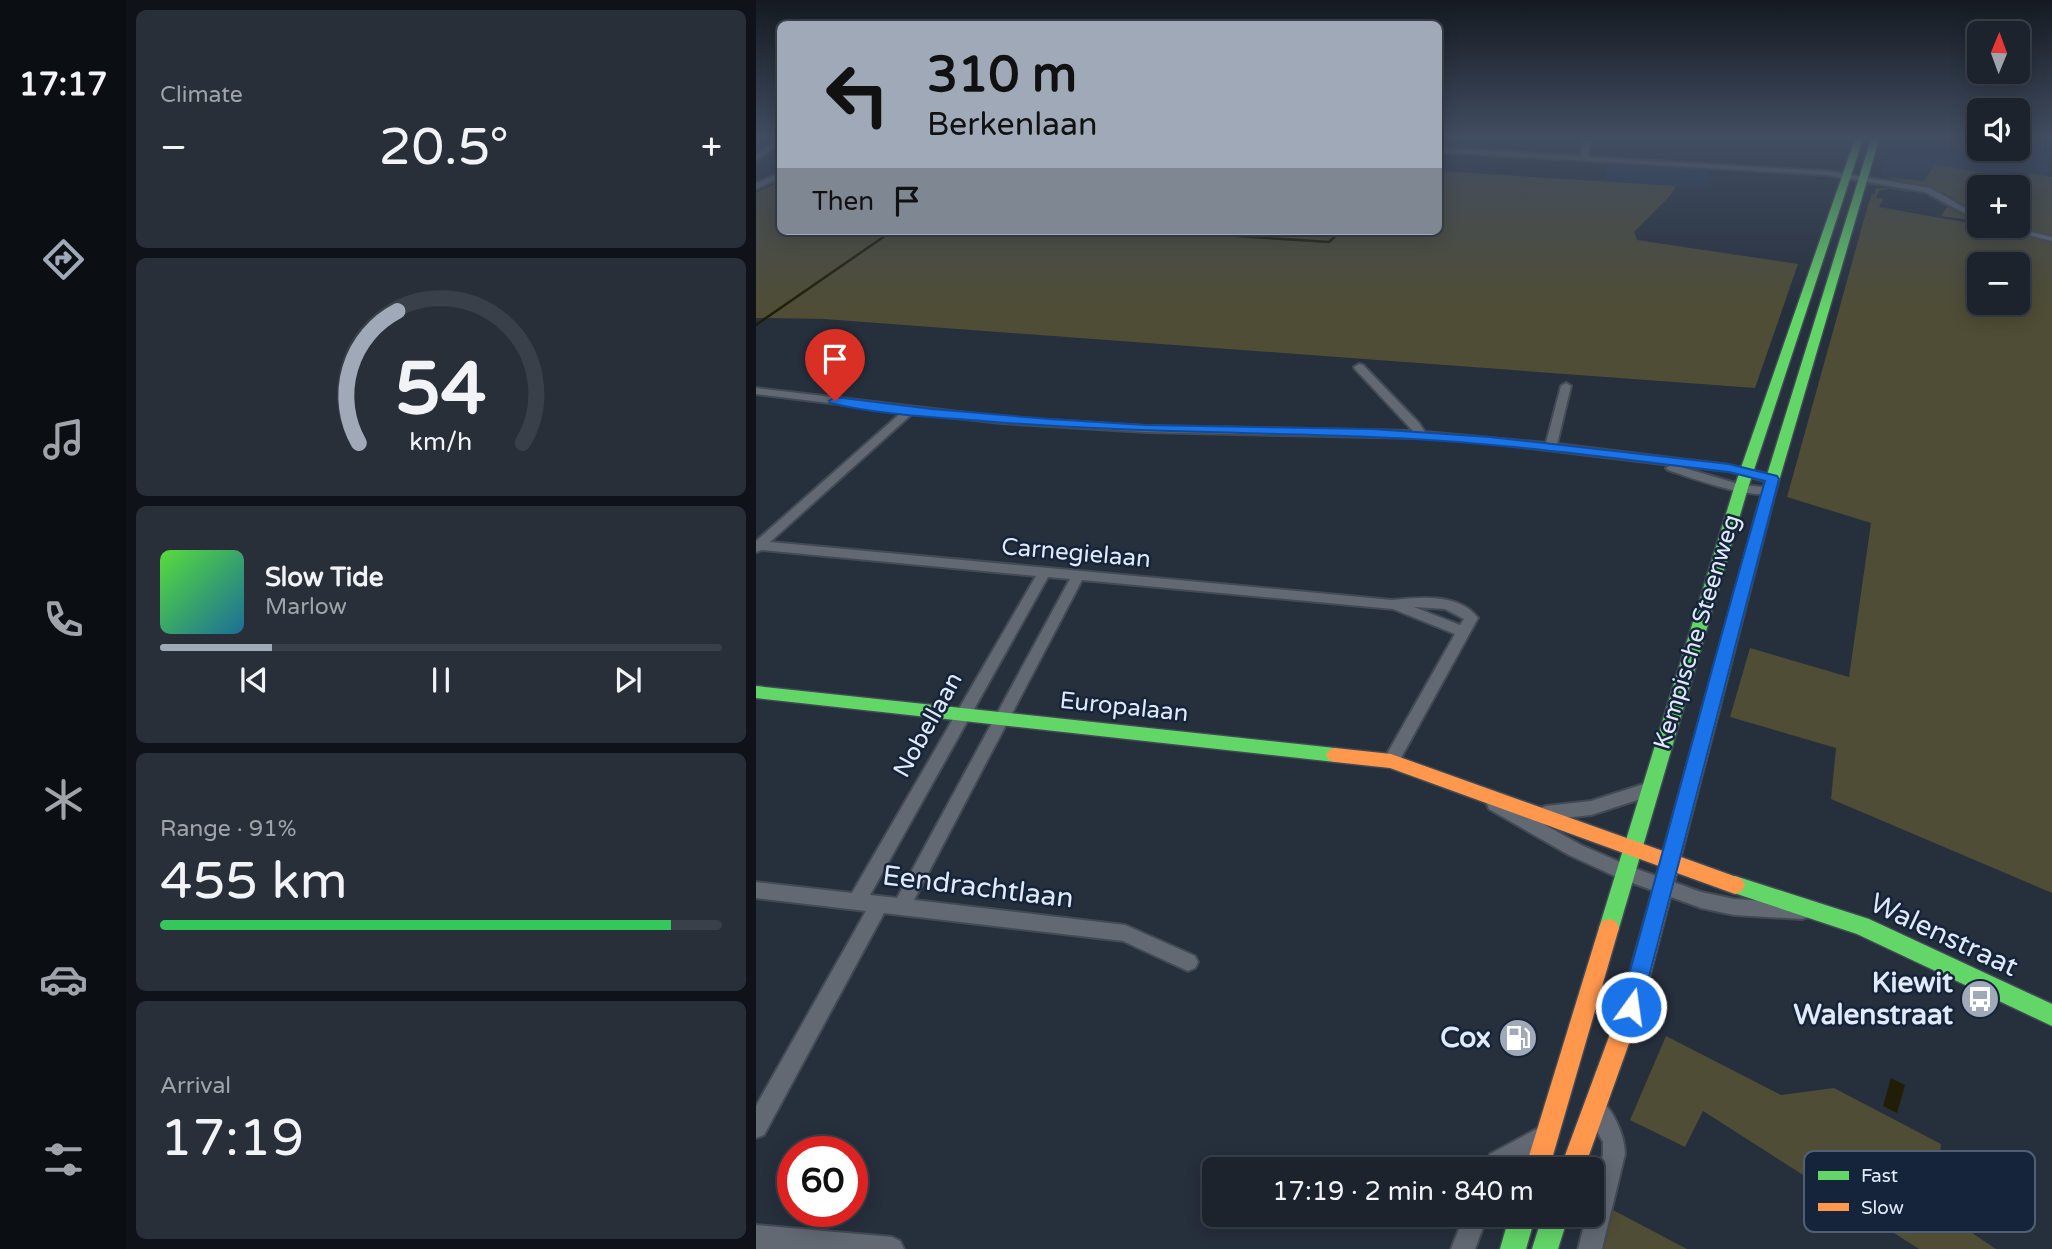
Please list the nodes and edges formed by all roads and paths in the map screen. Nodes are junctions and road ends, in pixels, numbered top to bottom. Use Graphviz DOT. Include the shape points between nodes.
graph roads {
  1 [pos="1848,194"];
  2 [pos="1850,194"];
  3 [pos="1933,194"];
  4 [pos="1967,212"];
  5 [pos="2030,234"];
  6 [pos="2052,239"];
  7 [pos="1359,368"];
  8 [pos="1566,386"];
  9 [pos="756,391"];
  10 [pos="909,411"];
  11 [pos="1421,435"];
  12 [pos="1551,446"];
  13 [pos="1637,457"];
  14 [pos="1746,472"];
  15 [pos="1770,485"];
  16 [pos="1741,488"];
  17 [pos="757,546"];
  18 [pos="1044,573"];
  19 [pos="1077,576"];
  20 [pos="1392,605"];
  21 [pos="1464,632"];
  22 [pos="756,692"];
  23 [pos="963,714"];
  24 [pos="1001,719"];
  25 [pos="1391,761"];
  26 [pos="1650,789"];
  27 [pos="1481,795"];
  28 [pos="1535,813"];
  29 [pos="1633,848"];
  30 [pos="1669,861"];
  31 [pos="1625,873"];
  32 [pos="1662,886"];
  33 [pos="756,890"];
  34 [pos="857,902"];
  35 [pos="879,904"];
  36 [pos="902,906"];
  37 [pos="1810,911"];
  38 [pos="1188,962"];
  39 [pos="2052,1015"];
  40 [pos="1595,1107"];
  41 [pos="756,1127"];
  42 [pos="1548,1133"];
  43 [pos="1507,1157"];
  44 [pos="1541,1157"];
  45 [pos="1576,1157"];
  46 [pos="1472,1227"];
  47 [pos="1519,1227"];
  48 [pos="1552,1227"];
  49 [pos="756,1237"];
  50 [pos="892,1249"];
  51 [pos="1463,1249"];
  52 [pos="1513,1249"];
  53 [pos="1545,1249"];
  54 [pos="1590,1249"];
  1 -- 14 [label="main road, Kempische Steenweg"];
  2 -- 15 [label="main road, Kempische Steenweg"];
  3 -- 4 [label="street"];
  5 -- 6 [label="street"];
  7 -- 11 [label="street"];
  8 -- 12 [label="street"];
  9 -- 10 [label="street"];
  10 -- 11 [label="street" via="1146,429"];
  10 -- 17 [label="street"];
  11 -- 12 [label="street"];
  12 -- 13 [label="street"];
  13 -- 14 [label="street"];
  13 -- 16 [label="street"];
  14 -- 15 [label="street"];
  14 -- 16 [label="main road, Kempische Steenweg"];
  15 -- 16 [label="street"];
  15 -- 30 [label="main road, Kempische Steenweg"];
  16 -- 26 [label="main road, Kempische Steenweg"];
  17 -- 18 [label="street, Carnegielaan"];
  18 -- 19 [label="street, Carnegielaan"];
  18 -- 23 [label="street, Nobellaan"];
  19 -- 20 [label="street, Carnegielaan"];
  19 -- 24 [label="street"];
  20 -- 21 [label="street, Carnegielaan"];
  20 -- 21 [label="street, Carnegielaan" via="1413,602 1465,610 1471,618"];
  21 -- 25 [label="street"];
  22 -- 23 [label="main road, Europalaan"];
  23 -- 24 [label="main road, Europalaan"];
  23 -- 34 [label="street, Nobellaan"];
  24 -- 25 [label="main road, Europalaan"];
  24 -- 36 [label="street"];
  25 -- 27 [label="main road, Europalaan"];
  26 -- 28 [label="street, Europalaan" via="1591,808"];
  26 -- 29 [label="main road, Kempische Steenweg"];
  27 -- 28 [label="main road, Europalaan"];
  27 -- 31 [label="street, Europalaan" via="1575,850"];
  28 -- 29 [label="main road, Europalaan"];
  29 -- 30 [label="main road, Walenstraat"];
  29 -- 31 [label="main road, Kempische Steenweg"];
  30 -- 32 [label="main road, Kempische Steenweg"];
  30 -- 37 [label="main road, Walenstraat"];
  31 -- 32 [label="street, Europalaan"];
  31 -- 42 [label="main road, Kempische Steenweg"];
  32 -- 37 [label="street, Walenstraat" via="1734,907"];
  32 -- 40 [label="main road, Kempische Steenweg" via="1631,1007"];
  33 -- 34 [label="street, Eendrachtlaan"];
  34 -- 35 [label="street, Eendrachtlaan"];
  35 -- 36 [label="street, Eendrachtlaan"];
  35 -- 41 [label="street"];
  36 -- 38 [label="street, Eendrachtlaan" via="1125,933"];
  37 -- 39 [label="main road, Walenstraat" via="1862,926"];
  40 -- 45 [label="main road, Kempische Steenweg"];
  40 -- 54 [label="street" via="1614,1140 1614,1154"];
  42 -- 43 [label="street"];
  42 -- 44 [label="main road, Kempische Steenweg"];
  46 -- 51 [label="street"];
  47 -- 52 [label="main road"];
  48 -- 53 [label="main road"];
  49 -- 50 [label="street"];
}
